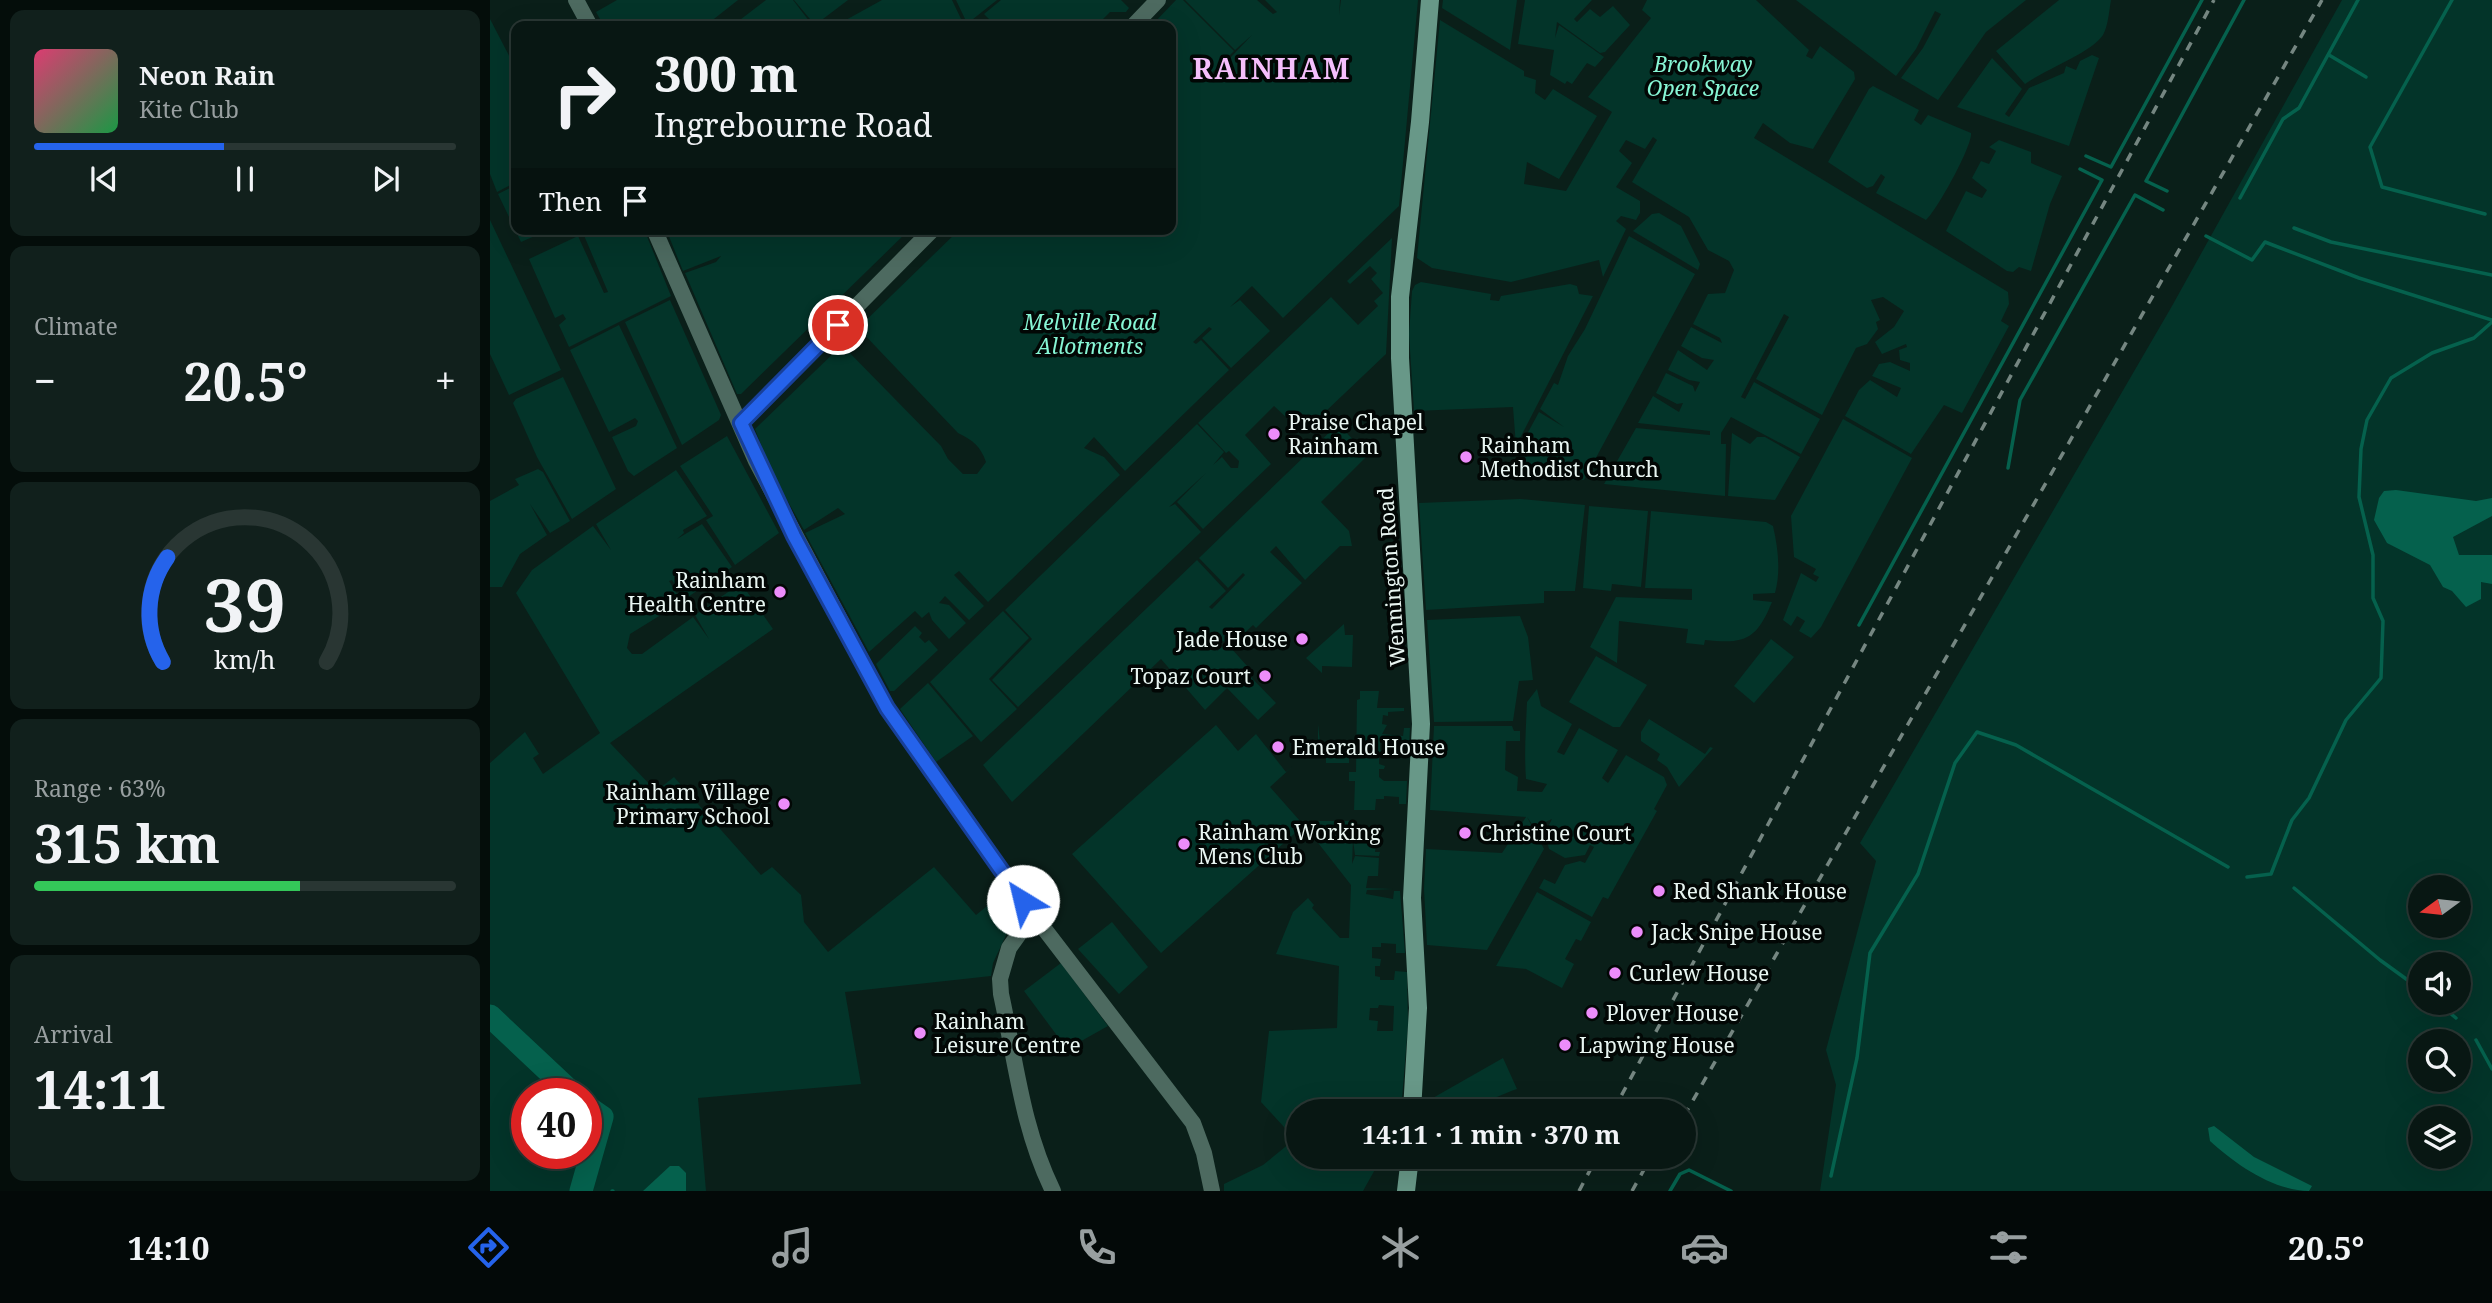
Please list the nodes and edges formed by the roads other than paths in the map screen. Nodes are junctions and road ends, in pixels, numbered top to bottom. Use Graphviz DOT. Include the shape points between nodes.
graph roads {
  1 [pos="576,0"];
  2 [pos="1158,0"];
  3 [pos="1430,0"];
  4 [pos="587,21"];
  5 [pos="1138,21"];
  6 [pos="657,235"];
  7 [pos="927,235"];
  8 [pos="741,423"];
  9 [pos="1023,901"];
  10 [pos="1024,927"];
  11 [pos="1043,927"];
  12 [pos="1413,1099"];
  13 [pos="1409,1169"];
  14 [pos="1053,1191"];
  15 [pos="1212,1191"];
  16 [pos="1406,1191"];
  1 -- 4 [label="street"];
  2 -- 5 [label="street"];
  3 -- 12 [label="main road, Wennington Road" via="1400,297 1421,687 1412,898 1418,1008"];
  6 -- 8 [label="street"];
  7 -- 8 [label="street"];
  8 -- 9 [label="street" via="794,536 887,708"];
  9 -- 10 [label="street"];
  9 -- 11 [label="street"];
  10 -- 11 [label="street"];
  10 -- 14 [label="street" via="1009,948 1000,979 1023,1108 1036,1157"];
  11 -- 15 [label="street" via="1193,1123"];
  13 -- 16 [label="main road"];
}
